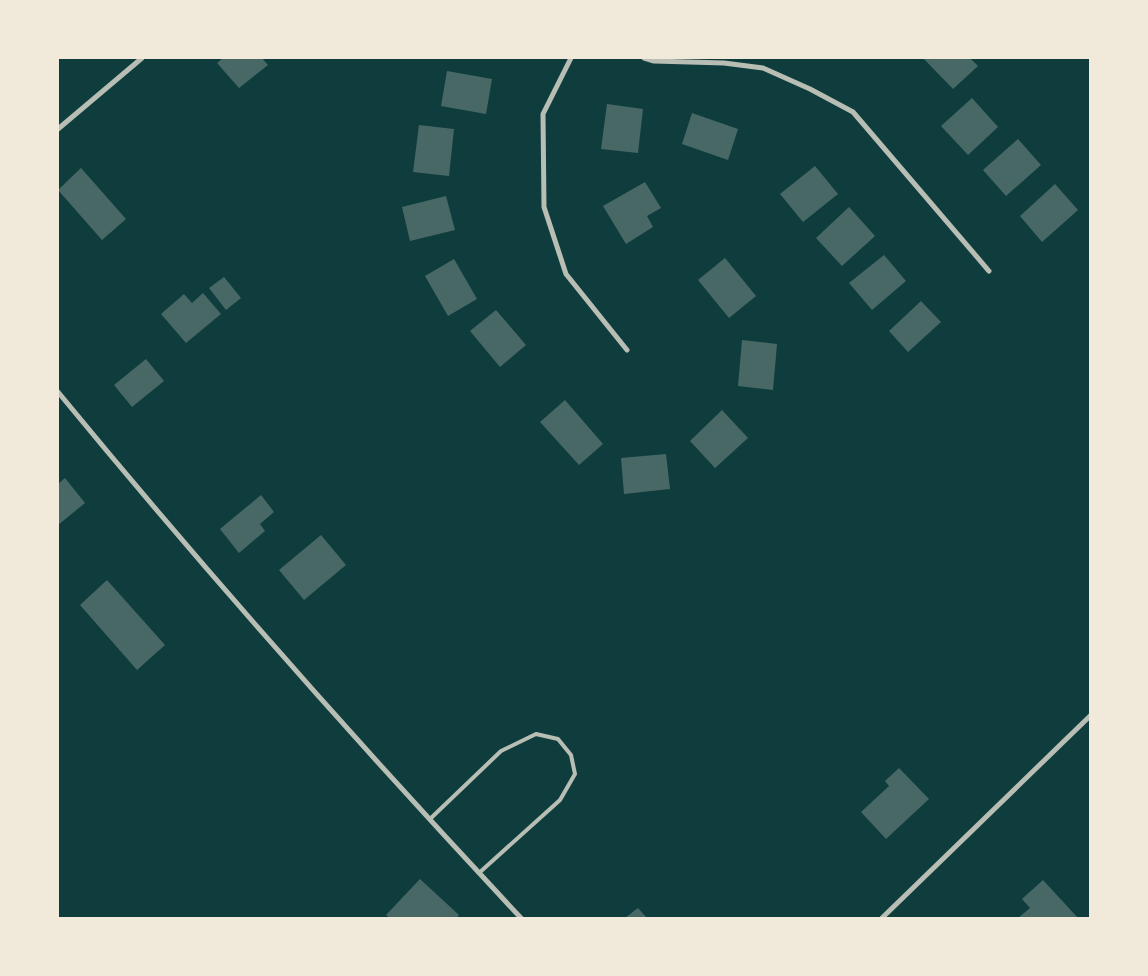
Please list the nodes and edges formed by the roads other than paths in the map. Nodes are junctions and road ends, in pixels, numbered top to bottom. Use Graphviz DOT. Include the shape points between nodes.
graph roads {
  1 [pos="142,58"];
  2 [pos="571,58"];
  3 [pos="644,58"];
  4 [pos="58,129"];
  5 [pos="988,271"];
  6 [pos="627,350"];
  7 [pos="58,392"];
  8 [pos="1090,716"];
  9 [pos="430,819"];
  10 [pos="479,873"];
  11 [pos="521,918"];
  12 [pos="882,918"];
  1 -- 4 [label="street"];
  2 -- 6 [label="street" via="542,114 544,207 566,274"];
  3 -- 5 [label="street" via="763,68 852,112"];
  7 -- 9 [label="street" via="210,574"];
  8 -- 12 [label="street"];
  9 -- 10 [label="street"];
  9 -- 10 [label="lane" via="501,751 536,734 558,739 571,755 574,774 560,800"];
  10 -- 11 [label="street"];
}
